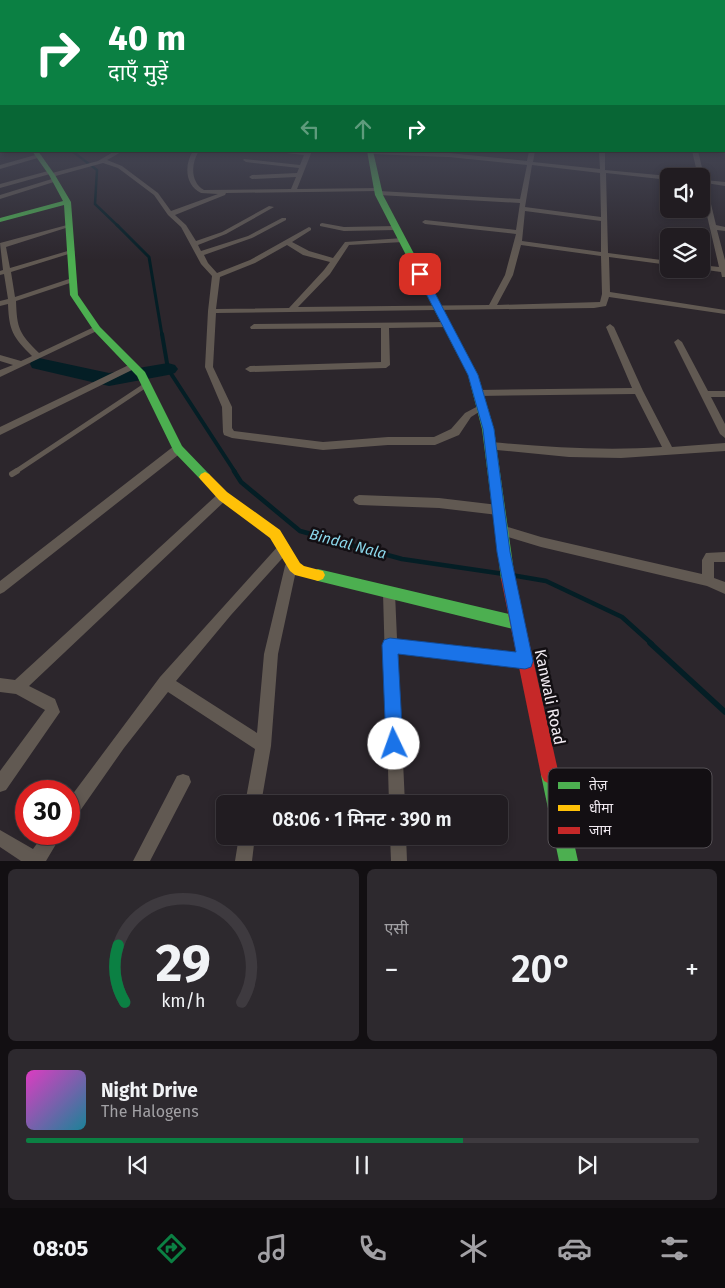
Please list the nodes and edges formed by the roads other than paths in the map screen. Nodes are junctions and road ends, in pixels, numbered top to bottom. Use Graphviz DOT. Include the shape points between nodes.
graph roads {
  1 [pos="35,179"];
  2 [pos="44,179"];
  3 [pos="54,179"];
  4 [pos="137,179"];
  5 [pos="192,179"];
  6 [pos="297,179"];
  7 [pos="376,179"];
  8 [pos="527,179"];
  9 [pos="602,179"];
  10 [pos="710,182"];
  11 [pos="725,184"];
  12 [pos="0,186"];
  13 [pos="293,191"];
  14 [pos="379,191"];
  15 [pos="233,192"];
  16 [pos="0,197"];
  17 [pos="67,202"];
  18 [pos="522,205"];
  19 [pos="272,207"];
  20 [pos="710,212"];
  21 [pos="170,214"];
  22 [pos="284,219"];
  23 [pos="604,219"];
  24 [pos="0,220"];
  25 [pos="425,222"];
  26 [pos="322,225"];
  27 [pos="69,226"];
  28 [pos="396,228"];
  29 [pos="714,228"];
  30 [pos="309,229"];
  31 [pos="725,229"];
  32 [pos="519,232"];
  33 [pos="403,240"];
  34 [pos="288,243"];
  35 [pos="518,243"];
  36 [pos="195,244"];
  37 [pos="1,245"];
  38 [pos="71,252"];
  39 [pos="200,254"];
  40 [pos="605,254"];
  41 [pos="334,261"];
  42 [pos="660,262"];
  43 [pos="710,268"];
  44 [pos="724,269"];
  45 [pos="3,272"];
  46 [pos="216,276"];
  47 [pos="72,281"];
  48 [pos="606,294"];
  49 [pos="12,300"];
  50 [pos="0,304"];
  51 [pos="491,308"];
  52 [pos="292,309"];
  53 [pos="438,309"];
  54 [pos="212,311"];
  55 [pos="725,312"];
  56 [pos="447,325"];
  57 [pos="385,326"];
  58 [pos="254,327"];
  59 [pos="610,327"];
  60 [pos="97,329"];
  61 [pos="678,342"];
  62 [pos="38,356"];
  63 [pos="0,358"];
  64 [pos="21,364"];
  65 [pos="133,366"];
  66 [pos="250,369"];
  67 [pos="0,374"];
  68 [pos="146,384"];
  69 [pos="638,391"];
  70 [pos="478,393"];
  71 [pos="706,394"];
  72 [pos="725,394"];
  73 [pos="482,407"];
  74 [pos="0,431"];
  75 [pos="725,434"];
  76 [pos="490,446"];
  77 [pos="725,447"];
  78 [pos="178,449"];
  79 [pos="669,451"];
  80 [pos="12,474"];
  81 [pos="223,496"];
  82 [pos="359,500"];
  83 [pos="498,510"];
  84 [pos="501,530"];
  85 [pos="284,548"];
  86 [pos="725,557"];
  87 [pos="291,566"];
  88 [pos="708,582"];
  89 [pos="0,588"];
  90 [pos="725,588"];
  91 [pos="389,593"];
  92 [pos="517,623"];
  93 [pos="390,645"];
  94 [pos="525,661"];
  95 [pos="165,682"];
  96 [pos="0,685"];
  97 [pos="17,687"];
  98 [pos="263,746"];
  99 [pos="549,768"];
  100 [pos="183,782"];
  101 [pos="0,784"];
  102 [pos="255,795"];
  103 [pos="397,795"];
  104 [pos="80,796"];
  105 [pos="0,838"];
  106 [pos="47,845"];
  107 [pos="246,845"];
  108 [pos="398,845"];
  109 [pos="37,860"];
  110 [pos="141,860"];
  111 [pos="243,860"];
  112 [pos="399,860"];
  1 -- 12 [label="street"];
  2 -- 16 [label="street"];
  3 -- 17 [label="street"];
  4 -- 21 [label="street" via="156,194"];
  5 -- 15 [label="street" via="196,188 203,192"];
  6 -- 13 [label="street"];
  7 -- 14 [label="street"];
  8 -- 18 [label="street"];
  9 -- 23 [label="street"];
  10 -- 11 [label="street"];
  13 -- 14 [label="street"];
  13 -- 15 [label="street"];
  14 -- 18 [label="street"];
  14 -- 28 [label="street"];
  15 -- 21 [label="street"];
  17 -- 24 [label="street"];
  17 -- 27 [label="street"];
  18 -- 23 [label="street"];
  18 -- 32 [label="street"];
  19 -- 36 [label="street" via="224,233"];
  20 -- 29 [label="street"];
  21 -- 36 [label="street" via="184,226"];
  22 -- 39 [label="street" via="250,237"];
  23 -- 40 [label="street"];
  25 -- 32 [label="street"];
  26 -- 28 [label="street" via="344,229"];
  27 -- 37 [label="street"];
  27 -- 38 [label="street"];
  28 -- 33 [label="street"];
  29 -- 31 [label="street"];
  29 -- 44 [label="street"];
  30 -- 34 [label="street"];
  32 -- 35 [label="street"];
  33 -- 41 [label="street" via="351,242"];
  33 -- 53 [label="street"];
  34 -- 41 [label="street"];
  34 -- 46 [label="street"];
  35 -- 40 [label="street"];
  35 -- 51 [label="street" via="509,274"];
  36 -- 39 [label="street"];
  37 -- 45 [label="street"];
  38 -- 45 [label="street"];
  38 -- 47 [label="street"];
  39 -- 46 [label="street"];
  40 -- 42 [label="street"];
  40 -- 48 [label="street"];
  41 -- 52 [label="street"];
  43 -- 44 [label="street"];
  45 -- 49 [label="street"];
  46 -- 54 [label="street"];
  47 -- 49 [label="street"];
  47 -- 60 [label="street" via="74,295"];
  48 -- 51 [label="street" via="600,306"];
  48 -- 55 [label="street"];
  49 -- 50 [label="street"];
  49 -- 62 [label="street" via="14,324 20,339"];
  51 -- 53 [label="street"];
  52 -- 53 [label="street"];
  52 -- 54 [label="street"];
  53 -- 56 [label="street"];
  54 -- 73 [label="street" via="209,367 227,406 226,428 232,434 323,446 435,441 455,432 468,415"];
  56 -- 57 [label="street"];
  56 -- 70 [label="street" via="473,375"];
  57 -- 58 [label="street"];
  57 -- 66 [label="street" via="386,365"];
  59 -- 69 [label="street"];
  60 -- 62 [label="street"];
  60 -- 65 [label="street"];
  61 -- 71 [label="street"];
  62 -- 64 [label="street"];
  63 -- 64 [label="street"];
  64 -- 67 [label="street"];
  65 -- 68 [label="street"];
  65 -- 74 [label="street"];
  68 -- 78 [label="street"];
  68 -- 80 [label="lane"];
  69 -- 70 [label="street"];
  69 -- 79 [label="street"];
  70 -- 73 [label="street"];
  71 -- 72 [label="street"];
  71 -- 75 [label="street"];
  73 -- 76 [label="street"];
  76 -- 79 [label="street" via="569,453"];
  76 -- 83 [label="street"];
  77 -- 79 [label="street"];
  78 -- 81 [label="street"];
  78 -- 89 [label="street"];
  81 -- 85 [label="street" via="275,534"];
  81 -- 97 [label="street"];
  82 -- 83 [label="street" via="439,503"];
  83 -- 84 [label="street"];
  84 -- 88 [label="street"];
  84 -- 92 [label="street, Kanwali Road"];
  85 -- 87 [label="street"];
  85 -- 95 [label="street"];
  86 -- 88 [label="street" via="708,560"];
  87 -- 91 [label="street"];
  87 -- 98 [label="street" via="271,654"];
  88 -- 90 [label="street"];
  91 -- 92 [label="street"];
  91 -- 93 [label="street"];
  92 -- 94 [label="street, Kanwali Road"];
  93 -- 94 [label="street"];
  93 -- 103 [label="street"];
  94 -- 99 [label="street, Kanwali Road"];
  95 -- 98 [label="street"];
  95 -- 104 [label="street"];
  96 -- 97 [label="street"];
  97 -- 101 [label="street" via="50,704 53,712"];
  98 -- 102 [label="street"];
  100 -- 110 [label="street"];
  105 -- 109 [label="street"];
  106 -- 109 [label="street"];
  107 -- 111 [label="street"];
  108 -- 112 [label="street"];
}
